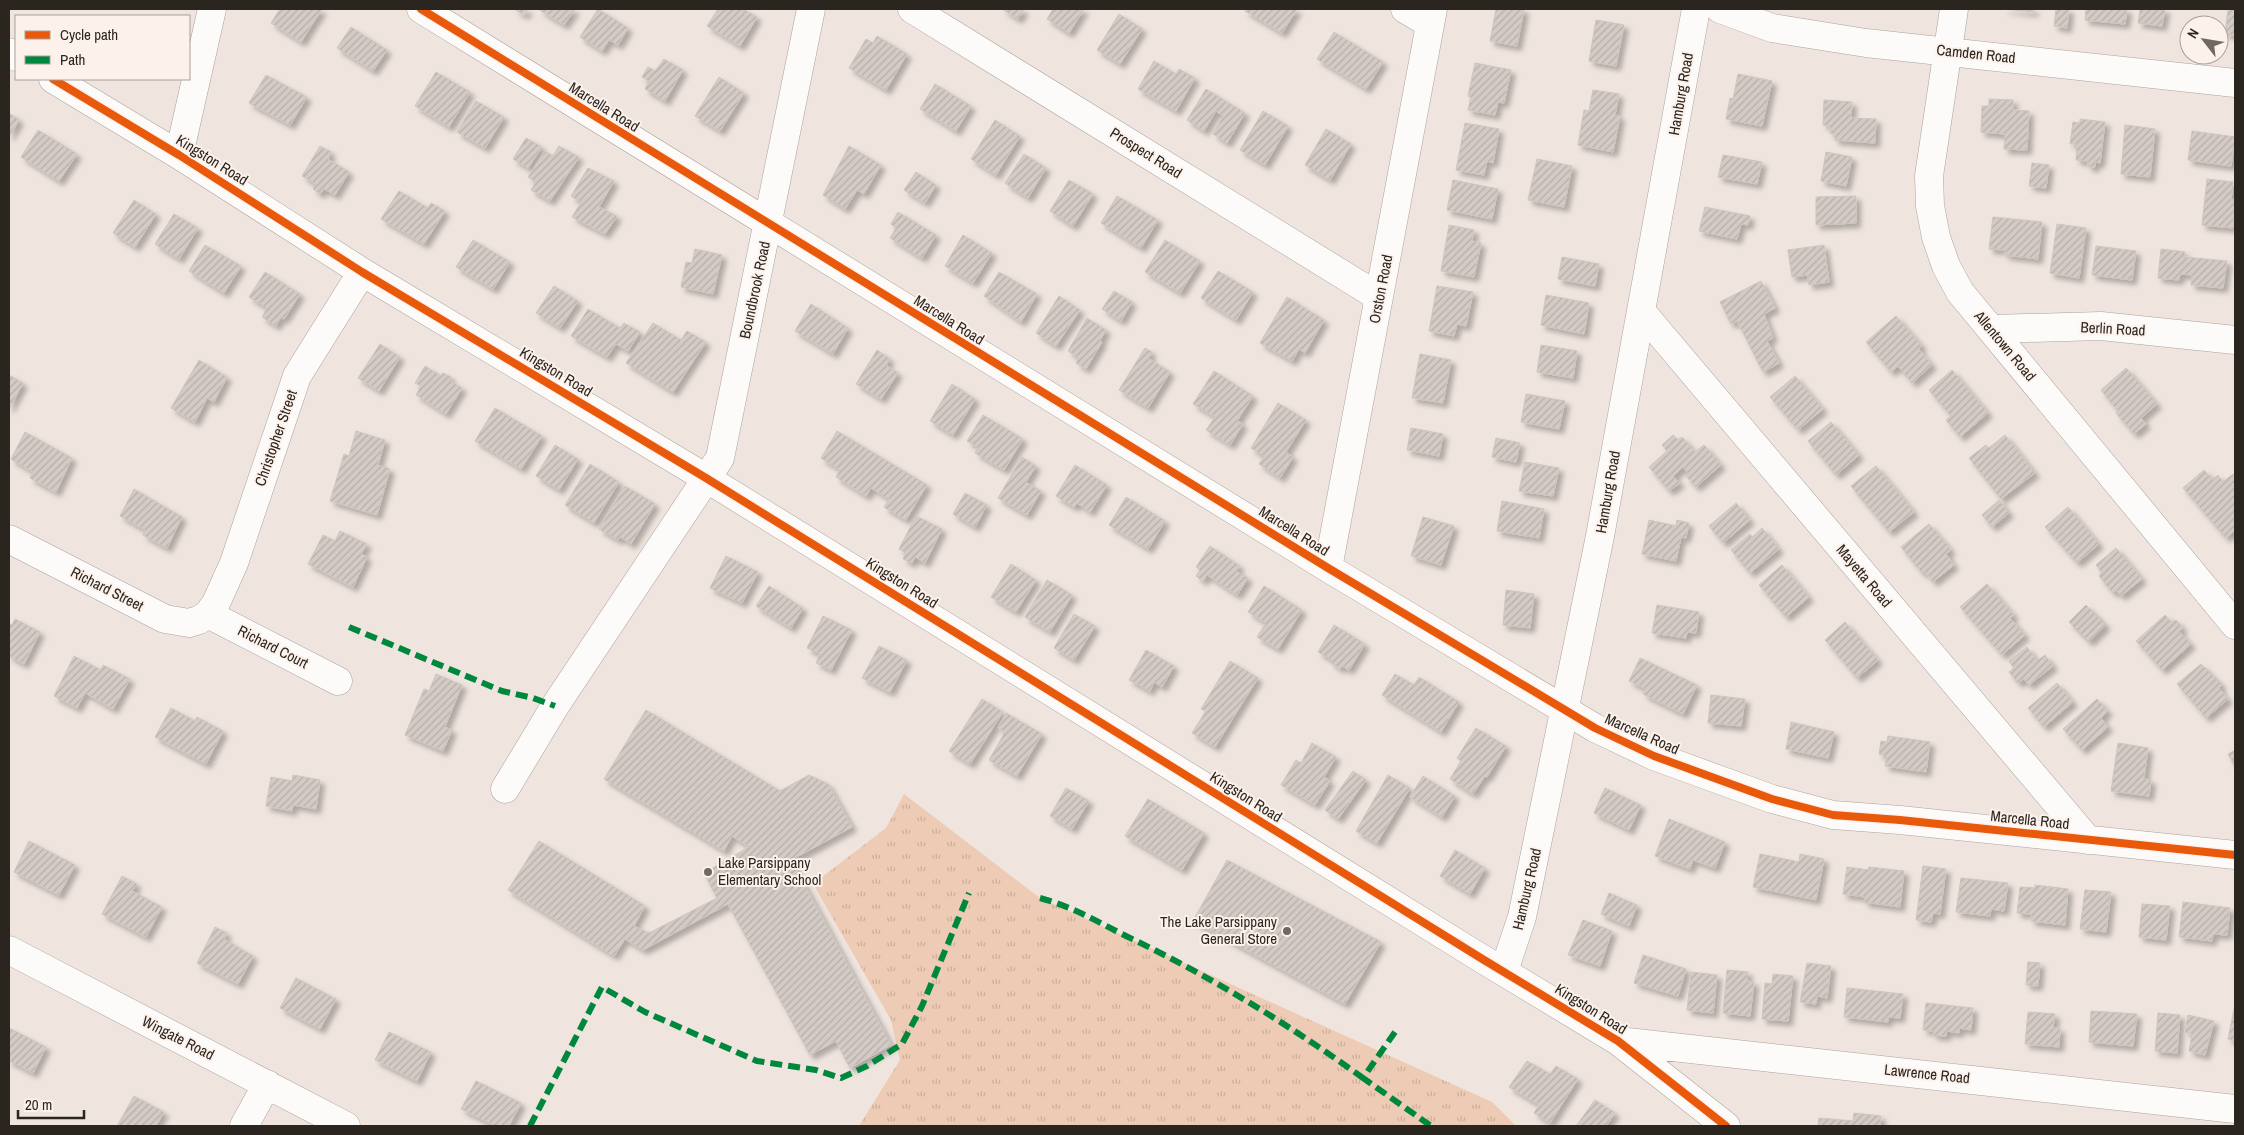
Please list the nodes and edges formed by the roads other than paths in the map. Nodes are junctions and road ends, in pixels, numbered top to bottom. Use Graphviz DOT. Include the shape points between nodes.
graph roads {
  1 [pos="212,9"];
  2 [pos="421,9"];
  3 [pos="811,9"];
  4 [pos="912,9"];
  5 [pos="1405,9"];
  6 [pos="1696,9"];
  7 [pos="1720,9"];
  8 [pos="1954,9"];
  9 [pos="1432,16"];
  10 [pos="1946,51"];
  11 [pos="55,80"];
  12 [pos="2235,83"];
  13 [pos="180,156"];
  14 [pos="768,225"];
  15 [pos="362,272"];
  16 [pos="1379,297"];
  17 [pos="1641,311"];
  18 [pos="1991,330"];
  19 [pos="2235,340"];
  20 [pos="706,478"];
  21 [pos="9,539"];
  22 [pos="1328,568"];
  23 [pos="2222,594"];
  24 [pos="208,614"];
  25 [pos="2235,625"];
  26 [pos="338,681"];
  27 [pos="1564,710"];
  28 [pos="505,789"];
  29 [pos="2088,840"];
  30 [pos="2235,855"];
  31 [pos="9,950"];
  32 [pos="1504,972"];
  33 [pos="1618,1041"];
  34 [pos="267,1084"];
  35 [pos="2235,1109"];
  36 [pos="244,1126"];
  37 [pos="346,1126"];
  38 [pos="1726,1126"];
  1 -- 13 [label="street"];
  2 -- 14 [label="street, Marcella Road"];
  3 -- 14 [label="street, Boundbrook Road"];
  4 -- 16 [label="street, Prospect Road"];
  5 -- 9 [label="street"];
  6 -- 17 [label="street, Hamburg Road"];
  7 -- 10 [label="street, Camden Road" via="1772,28 1866,43"];
  8 -- 10 [label="street, Allentown Road"];
  9 -- 16 [label="street, Orston Road"];
  10 -- 12 [label="street, Camden Road"];
  10 -- 18 [label="street, Allentown Road" via="1929,176 1930,206 1946,266 1960,292"];
  11 -- 13 [label="street, Kingston Road"];
  13 -- 15 [label="street, Kingston Road"];
  14 -- 20 [label="street, Boundbrook Road" via="720,458"];
  14 -- 22 [label="street, Marcella Road"];
  15 -- 20 [label="street, Kingston Road"];
  15 -- 24 [label="street, Christopher Street" via="297,376 234,563"];
  16 -- 22 [label="street, Orston Road"];
  17 -- 27 [label="street, Hamburg Road"];
  17 -- 29 [label="street, Mayetta Road"];
  18 -- 19 [label="street, Berlin Road" via="2101,326"];
  18 -- 23 [label="street, Allentown Road"];
  20 -- 28 [label="street, Boundbrook Road" via="554,706"];
  20 -- 32 [label="street, Kingston Road"];
  21 -- 24 [label="street, Richard Street" via="165,619 189,623"];
  22 -- 27 [label="street, Marcella Road"];
  23 -- 25 [label="street, Allentown Road"];
  24 -- 26 [label="street, Richard Court"];
  27 -- 29 [label="street, Marcella Road" via="1654,756 1772,799 1833,815"];
  27 -- 32 [label="street, Hamburg Road" via="1522,917"];
  29 -- 30 [label="street, Marcella Road"];
  31 -- 34 [label="street, Wingate Road"];
  32 -- 33 [label="street, Kingston Road"];
  33 -- 35 [label="street, Lawrence Road"];
  33 -- 38 [label="street, Kingston Road"];
  34 -- 36 [label="street"];
  34 -- 37 [label="street, Wingate Road"];
}
